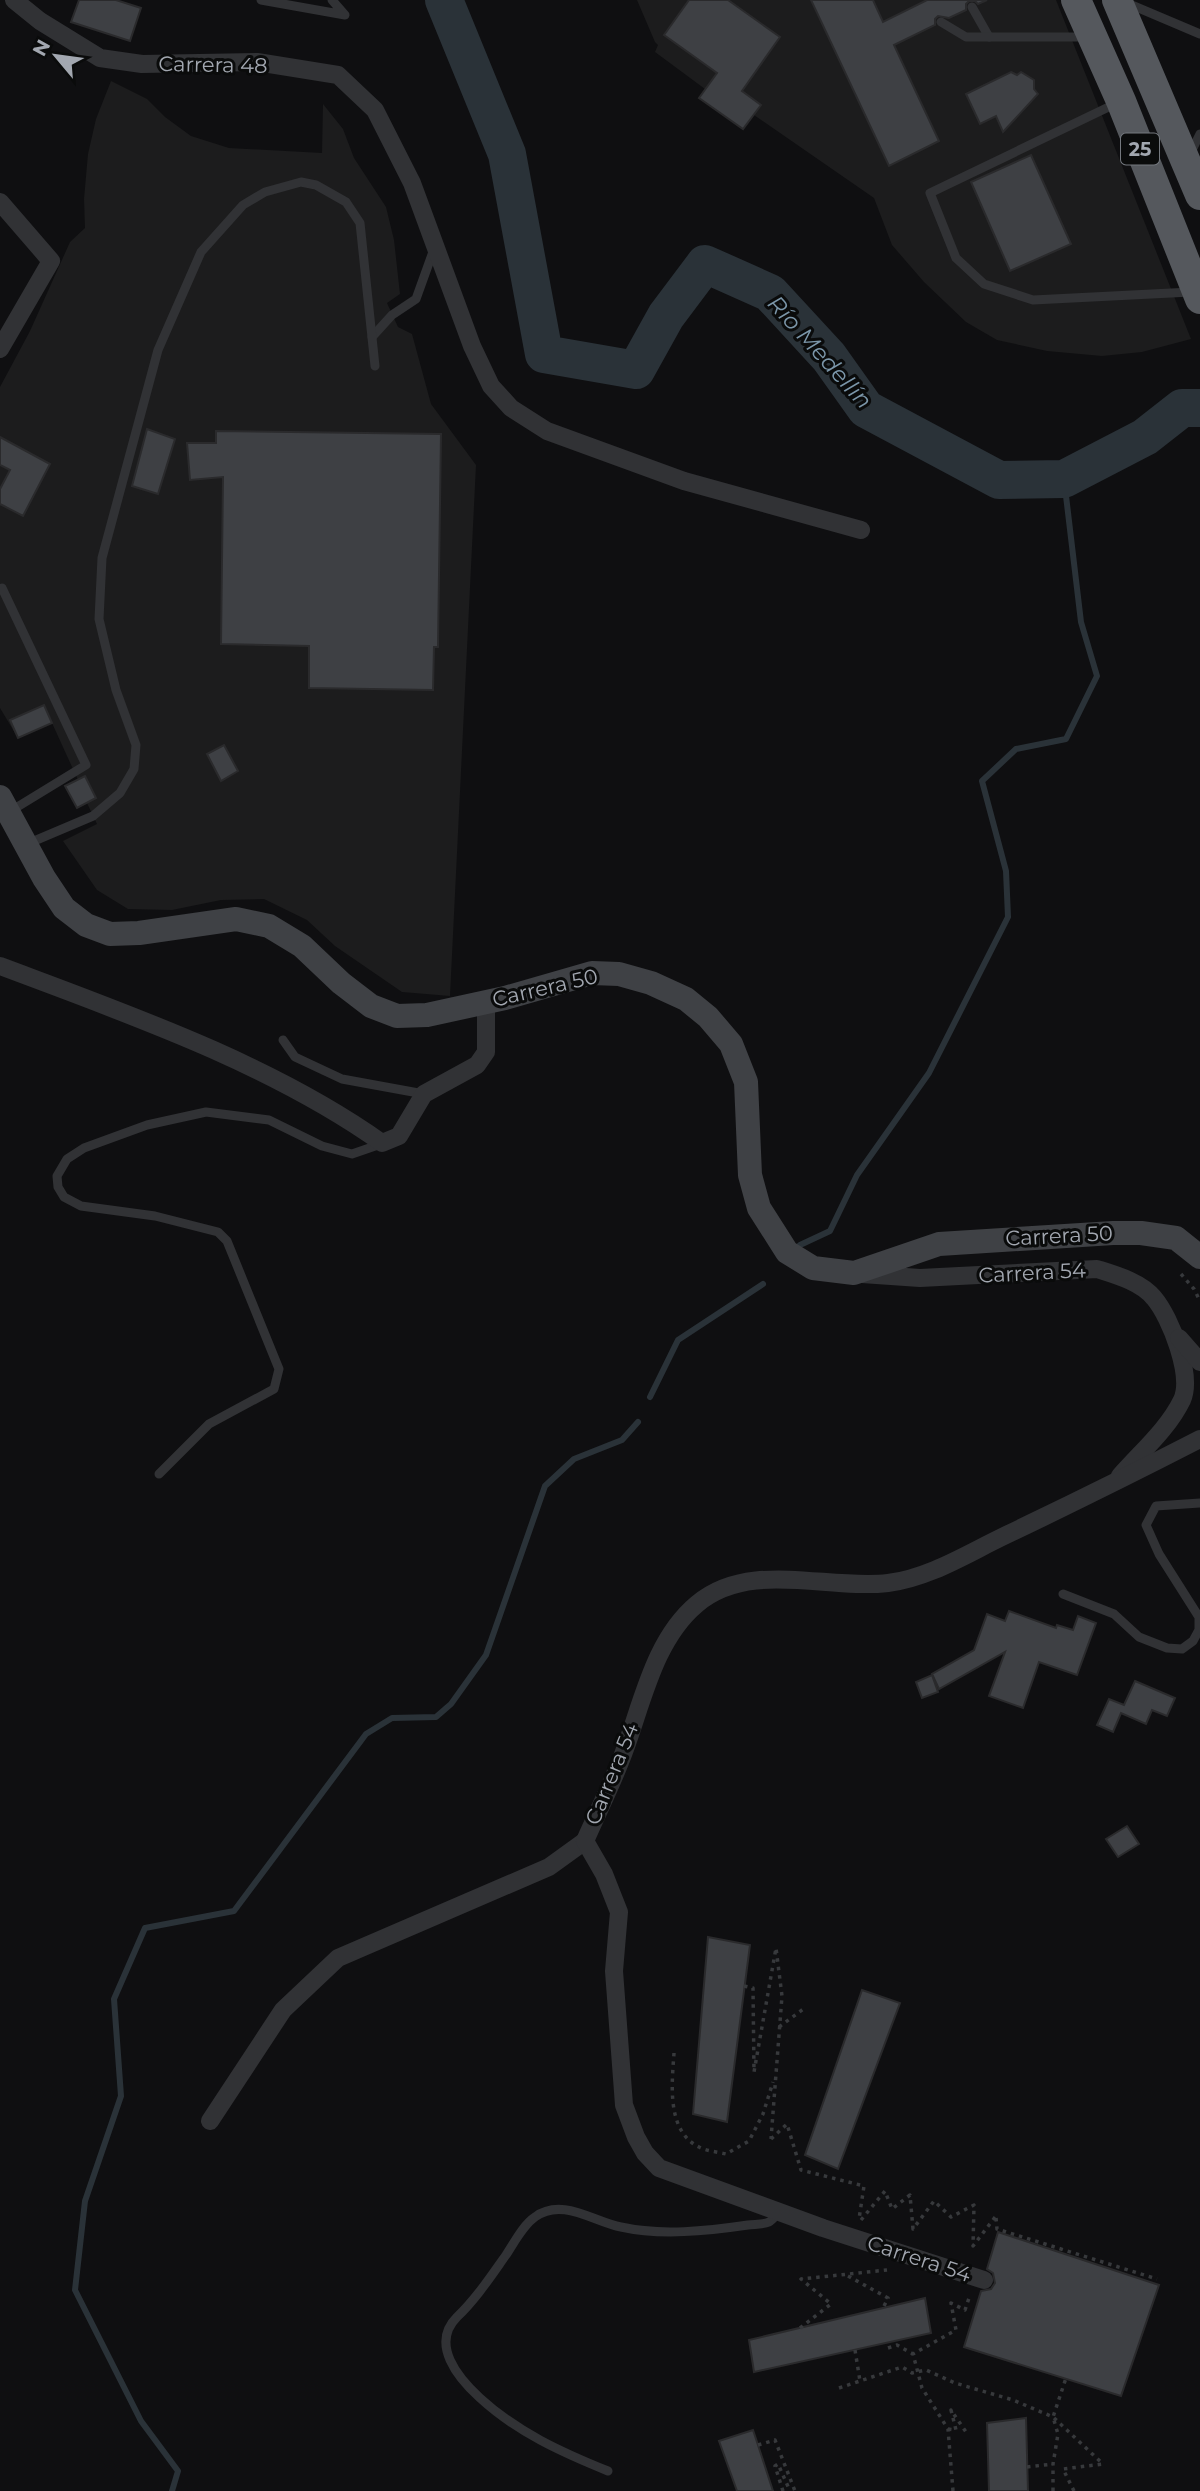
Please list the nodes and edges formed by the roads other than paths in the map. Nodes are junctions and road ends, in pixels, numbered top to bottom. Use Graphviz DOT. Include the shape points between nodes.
graph roads {
  1 [pos="15,0"];
  2 [pos="261,0"];
  3 [pos="332,0"];
  4 [pos="1076,0"];
  5 [pos="1118,0"];
  6 [pos="972,7"];
  7 [pos="941,22"];
  8 [pos="1200,34"];
  9 [pos="989,37"];
  10 [pos="1092,37"];
  11 [pos="1121,101"];
  12 [pos="1200,134"];
  13 [pos="1186,162"];
  14 [pos="1200,195"];
  15 [pos="0,202"];
  16 [pos="436,244"];
  17 [pos="1198,295"];
  18 [pos="372,337"];
  19 [pos="0,349"];
  20 [pos="375,366"];
  21 [pos="861,530"];
  22 [pos="0,590"];
  23 [pos="4,805"];
  24 [pos="26,845"];
  25 [pos="0,966"];
  26 [pos="486,1003"];
  27 [pos="283,1040"];
  28 [pos="425,1094"];
  29 [pos="382,1143"];
  30 [pos="1200,1257"];
  31 [pos="854,1273"];
  32 [pos="1175,1332"];
  33 [pos="1200,1362"];
  34 [pos="1200,1439"];
  35 [pos="159,1474"];
  36 [pos="1113,1484"];
  37 [pos="1200,1503"];
  38 [pos="1063,1594"];
  39 [pos="584,1841"];
  40 [pos="210,2121"];
  41 [pos="780,2211"];
  42 [pos="984,2280"];
  43 [pos="608,2470"];
  1 -- 16 [label="street, Carrera 48" via="100,58 142,64 257,62 338,75 375,110"];
  2 -- 3 [label="lane" via="345,15"];
  4 -- 10 [label="highway, 25"];
  5 -- 8 [label="lane"];
  5 -- 13 [label="highway, 25"];
  6 -- 9 [label="lane"];
  7 -- 9 [label="lane" via="966,37"];
  9 -- 10 [label="lane"];
  10 -- 11 [label="highway, 25"];
  11 -- 17 [label="highway, 25"];
  11 -- 17 [label="lane" via="930,193 956,258 984,284 1033,300"];
  12 -- 13 [label="lane"];
  13 -- 14 [label="highway, 25"];
  15 -- 19 [label="street" via="51,261"];
  16 -- 18 [label="lane" via="416,299 392,315"];
  16 -- 21 [label="street, Carrera 48" via="491,386 534,425 684,481"];
  18 -- 20 [label="lane"];
  18 -- 24 [label="lane" via="360,223 346,202 316,185 301,182 265,191 243,205 201,252 158,350 102,558 99,619 116,690 136,745 134,769 120,793 93,816"];
  22 -- 23 [label="lane" via="86,765"];
  23 -- 24 [label="main road, Carrera 50"];
  24 -- 26 [label="main road, Carrera 50" via="64,908 86,925 110,934 236,919 269,926 302,946 371,1006 397,1016 427,1016"];
  25 -- 29 [label="street" via="171,1032 314,1101"];
  26 -- 28 [label="street" via="486,1052 477,1065"];
  26 -- 31 [label="main road, Carrera 50" via="592,973 619,974 686,999 731,1044 746,1082 750,1175 760,1208 787,1252 813,1268"];
  27 -- 28 [label="lane" via="295,1057 342,1079"];
  28 -- 29 [label="street" via="399,1136"];
  29 -- 35 [label="lane" via="352,1154 322,1146 269,1120 206,1112 147,1125 67,1159 57,1176 58,1186 64,1197 81,1206 155,1216 218,1232 227,1241 279,1369 274,1389 209,1424"];
  30 -- 31 [label="main road, Carrera 50" via="1177,1238 1113,1233 939,1244"];
  31 -- 32 [label="street, Carrera 54" via="920,1278 1097,1269 1125,1278 1154,1297"];
  32 -- 33 [label="street"];
  32 -- 36 [label="street, Carrera 54" via="1183,1397 1169,1421"];
  34 -- 36 [label="street, Carrera 54"];
  36 -- 39 [label="street, Carrera 54" via="924,1574 888,1583 752,1581 723,1587 698,1603 678,1623 646,1683 625,1750"];
  37 -- 38 [label="lane" via="1156,1506 1146,1525 1158,1554 1199,1616 1199,1630 1182,1649 1139,1637 1114,1614"];
  39 -- 40 [label="street" via="549,1867 338,1958 283,2010"];
  39 -- 41 [label="street, Carrera 54" via="619,1912 614,1971 624,2105 636,2137 659,2168"];
  41 -- 42 [label="street, Carrera 54"];
  41 -- 43 [label="lane" via="769,2222 712,2230 653,2231 619,2227 581,2212 553,2210 535,2217 451,2323 444,2343 448,2359 471,2389 528,2435"];
}
